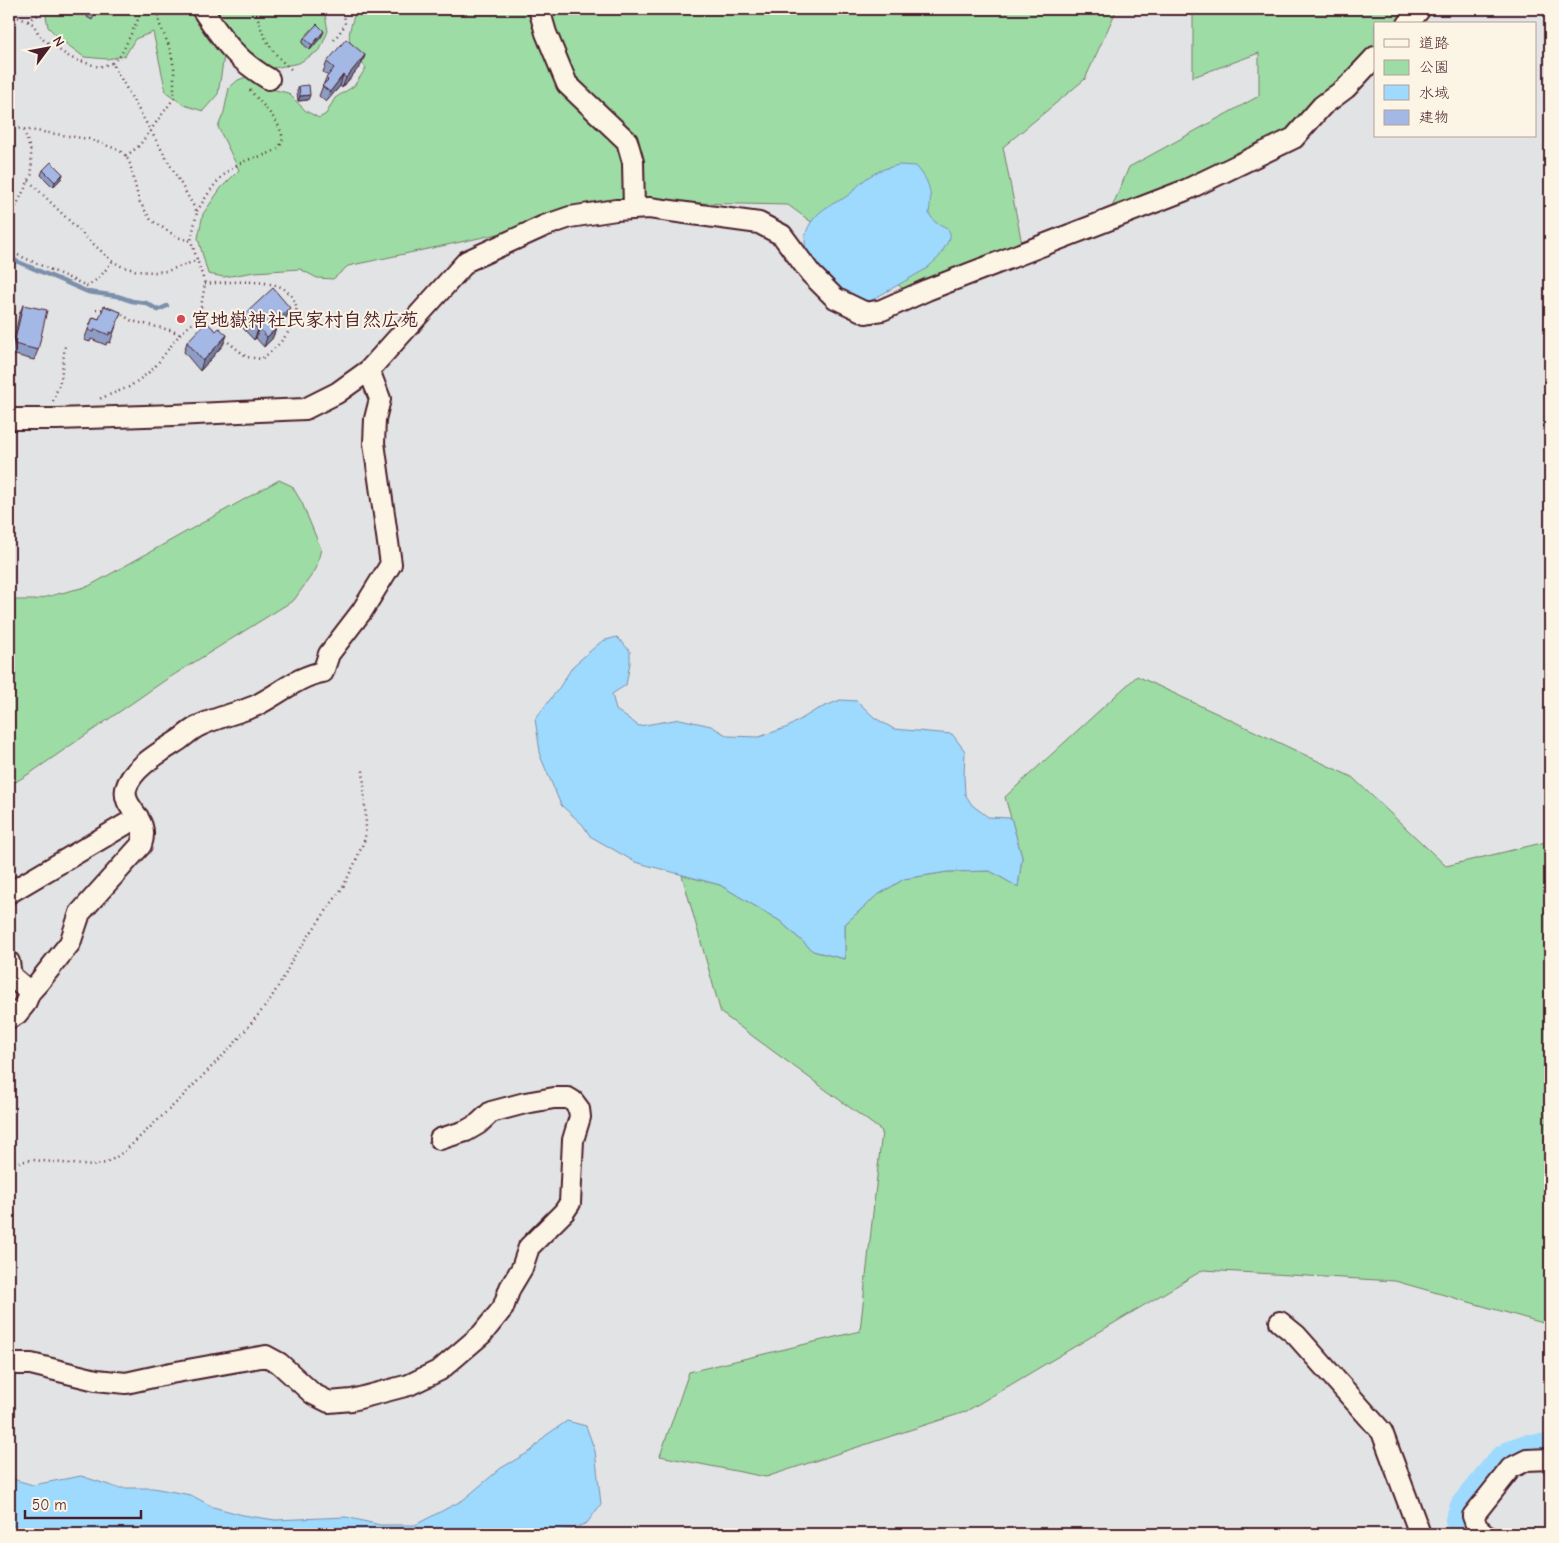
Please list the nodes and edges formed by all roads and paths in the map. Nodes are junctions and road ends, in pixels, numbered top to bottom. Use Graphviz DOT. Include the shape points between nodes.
graph roads {
  1 [pos="48,9"];
  2 [pos="143,9"];
  3 [pos="158,9"];
  4 [pos="202,9"];
  5 [pos="256,9"];
  6 [pos="344,9"];
  7 [pos="539,9"];
  8 [pos="1420,9"];
  9 [pos="9,13"];
  10 [pos="28,22"];
  11 [pos="1410,22"];
  12 [pos="334,40"];
  13 [pos="1374,58"];
  14 [pos="112,63"];
  15 [pos="292,70"];
  16 [pos="269,79"];
  17 [pos="250,90"];
  18 [pos="9,127"];
  19 [pos="151,129"];
  20 [pos="24,130"];
  21 [pos="126,156"];
  22 [pos="29,181"];
  23 [pos="634,208"];
  24 [pos="197,212"];
  25 [pos="9,220"];
  26 [pos="191,241"];
  27 [pos="9,251"];
  28 [pos="198,260"];
  29 [pos="112,261"];
  30 [pos="205,284"];
  31 [pos="109,308"];
  32 [pos="96,310"];
  33 [pos="114,310"];
  34 [pos="196,318"];
  35 [pos="212,329"];
  36 [pos="180,334"];
  37 [pos="218,334"];
  38 [pos="65,345"];
  39 [pos="369,370"];
  40 [pos="91,401"];
  41 [pos="59,402"];
  42 [pos="9,419"];
  43 [pos="363,769"];
  44 [pos="138,817"];
  45 [pos="9,893"];
  46 [pos="9,962"];
  47 [pos="30,992"];
  48 [pos="9,1018"];
  49 [pos="440,1139"];
  50 [pos="9,1162"];
  51 [pos="1280,1322"];
  52 [pos="9,1364"];
  53 [pos="1550,1459"];
  54 [pos="1420,1534"];
  55 [pos="1485,1534"];
  1 -- 10 [label="path"];
  2 -- 14 [label="path" via="121,55"];
  3 -- 19 [label="path" via="159,23 170,48 174,68 174,98"];
  4 -- 16 [label="street" via="236,55"];
  5 -- 15 [label="path" via="259,27 279,59"];
  6 -- 12 [label="path" via="345,24"];
  7 -- 23 [label="street" via="567,84 627,141 633,162"];
  8 -- 11 [label="street"];
  9 -- 10 [label="path"];
  10 -- 14 [label="path" via="41,38 71,58 99,66"];
  13 -- 23 [label="street" via="1346,88 1322,106 1294,138 1186,190 882,310 866,312 836,298 811,274 782,235 759,223"];
  14 -- 19 [label="path"];
  17 -- 24 [label="path" via="279,128 282,140 279,147 225,174"];
  18 -- 20 [label="path"];
  19 -- 21 [label="path" via="139,146"];
  19 -- 24 [label="path"];
  20 -- 21 [label="path" via="89,139 119,150"];
  20 -- 22 [label="path" via="31,152 32,174"];
  21 -- 26 [label="path" via="139,201 151,220 177,237"];
  22 -- 25 [label="path"];
  22 -- 29 [label="path"];
  23 -- 39 [label="street" via="570,217 467,261"];
  24 -- 26 [label="path"];
  26 -- 28 [label="path"];
  27 -- 29 [label="path" via="87,286 99,278"];
  28 -- 29 [label="path" via="155,272 121,266"];
  28 -- 30 [label="path"];
  30 -- 34 [label="path"];
  30 -- 37 [label="path" via="267,284 283,288 293,297 298,308 293,325 261,359 246,356"];
  31 -- 32 [label="path"];
  33 -- 36 [label="path" via="132,321"];
  34 -- 35 [label="path"];
  34 -- 36 [label="path"];
  36 -- 40 [label="path" via="144,377 129,387"];
  38 -- 41 [label="path" via="61,379 52,402"];
  39 -- 42 [label="street" via="337,393 305,409"];
  39 -- 44 [label="street" via="380,399 374,443 391,564 362,611 329,654 323,672 310,674 256,706 199,725 134,773 126,793"];
  43 -- 50 [label="path" via="365,839 354,865 343,887 293,958 268,1003 234,1044 115,1158 93,1166 33,1160"];
  44 -- 45 [label="street"];
  44 -- 47 [label="street" via="143,826 141,845 80,913 70,943"];
  46 -- 47 [label="street" via="11,976"];
  47 -- 48 [label="street" via="17,1014"];
  49 -- 52 [label="street" via="466,1131 491,1112 525,1103 568,1098 579,1109 580,1117 573,1140 570,1203 529,1247 503,1308 482,1334 440,1370 409,1385 352,1400 329,1402 313,1394 279,1363 266,1356 126,1383 96,1380 30,1364"];
  51 -- 54 [label="street" via="1296,1335 1382,1432"];
  53 -- 55 [label="street" via="1527,1460 1511,1468 1473,1516 1477,1527"];
}
